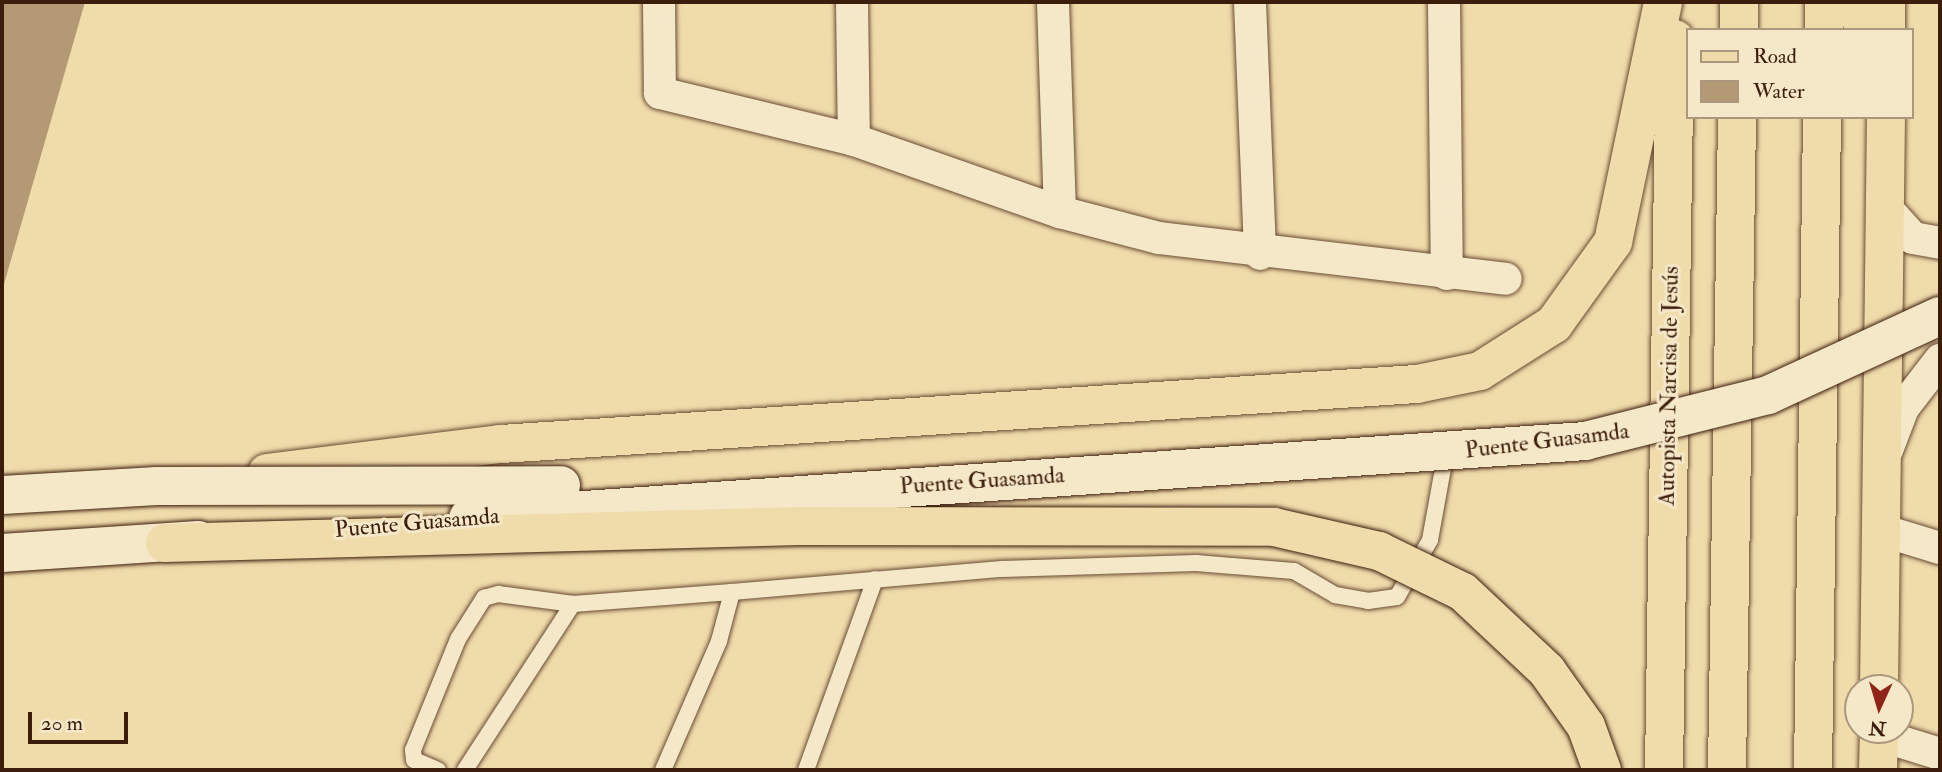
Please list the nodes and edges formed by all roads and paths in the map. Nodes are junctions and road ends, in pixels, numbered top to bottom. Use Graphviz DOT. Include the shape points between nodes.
graph roads {
  1 [pos="659,2"];
  2 [pos="852,2"];
  3 [pos="1053,2"];
  4 [pos="1250,2"];
  5 [pos="1444,2"];
  6 [pos="1663,2"];
  7 [pos="1676,2"];
  8 [pos="1739,2"];
  9 [pos="1824,2"];
  10 [pos="1856,2"];
  11 [pos="1886,2"];
  12 [pos="1739,28"];
  13 [pos="1824,28"];
  14 [pos="1863,28"];
  15 [pos="1886,28"];
  16 [pos="1737,119"];
  17 [pos="1822,119"];
  18 [pos="1886,119"];
  19 [pos="854,140"];
  20 [pos="1886,208"];
  21 [pos="1060,212"];
  22 [pos="1940,243"];
  23 [pos="1260,254"];
  24 [pos="1447,274"];
  25 [pos="1506,279"];
  26 [pos="1940,292"];
  27 [pos="1940,316"];
  28 [pos="1940,360"];
  29 [pos="1447,452"];
  30 [pos="1882,465"];
  31 [pos="157,486"];
  32 [pos="2,495"];
  33 [pos="1881,530"];
  34 [pos="165,543"];
  35 [pos="1940,548"];
  36 [pos="2,553"];
  37 [pos="874,579"];
  38 [pos="732,592"];
  39 [pos="573,604"];
  40 [pos="1879,674"];
  41 [pos="1879,745"];
  42 [pos="1940,754"];
  43 [pos="438,770"];
  44 [pos="465,770"];
  45 [pos="663,770"];
  46 [pos="806,770"];
  47 [pos="1602,770"];
  48 [pos="1664,770"];
  49 [pos="1727,770"];
  50 [pos="1813,770"];
  1 -- 19 [label="street" via="660,93"];
  2 -- 19 [label="street"];
  3 -- 21 [label="street"];
  4 -- 23 [label="street"];
  5 -- 24 [label="street"];
  6 -- 31 [label="main road, bridge" via="1625,210 1577,300 1532,342 1480,371 1417,384 501,444"];
  7 -- 48 [label="main road, Autopista Narcisa de Jesús"];
  8 -- 12 [label="main road"];
  9 -- 13 [label="main road"];
  10 -- 14 [label="main road"];
  11 -- 15 [label="main road"];
  16 -- 49 [label="main road"];
  17 -- 50 [label="main road"];
  18 -- 20 [label="main road"];
  19 -- 21 [label="street"];
  20 -- 22 [label="street" via="1913,238"];
  20 -- 30 [label="main road"];
  21 -- 23 [label="street" via="1160,238"];
  23 -- 24 [label="street"];
  24 -- 25 [label="street"];
  26 -- 31 [label="main road, Puente Guasamda, bridge" via="1772,370 1564,423 506,488"];
  27 -- 29 [label="main road, Puente Guasamda, bridge" via="1850,363 1707,414 1585,441"];
  28 -- 30 [label="street" via="1903,408"];
  29 -- 34 [label="main road, Puente Guasamda, bridge" via="790,493"];
  29 -- 37 [label="lane" via="1430,540 1397,597 1368,601 1335,595 1294,571 1196,563"];
  30 -- 33 [label="main road"];
  31 -- 32 [label="main road, Puente Guasamda, bridge"];
  33 -- 35 [label="street"];
  33 -- 40 [label="main road"];
  34 -- 36 [label="main road, Puente Guasamda, bridge"];
  34 -- 47 [label="main road, bridge" via="800,526 1273,527 1379,551 1463,592 1547,671 1586,726"];
  37 -- 38 [label="lane"];
  37 -- 46 [label="lane"];
  38 -- 39 [label="lane"];
  38 -- 45 [label="lane" via="719,641"];
  39 -- 43 [label="lane" via="484,598 458,639 413,750 414,760"];
  39 -- 44 [label="lane"];
  41 -- 42 [label="street"];
}
